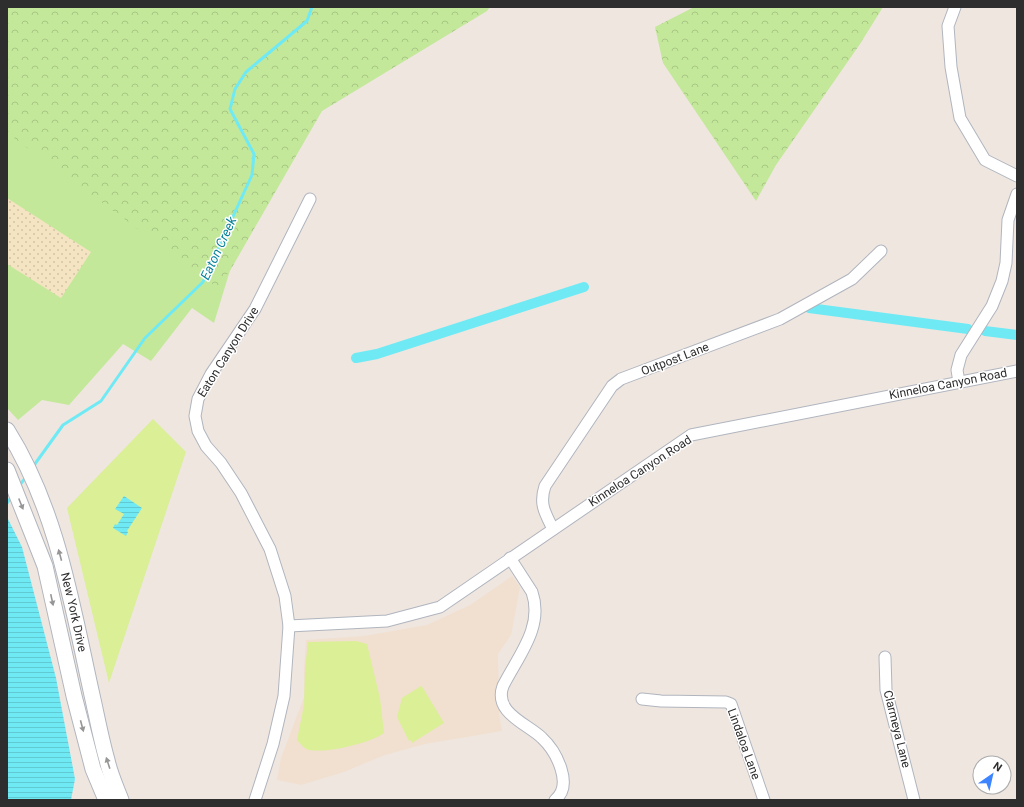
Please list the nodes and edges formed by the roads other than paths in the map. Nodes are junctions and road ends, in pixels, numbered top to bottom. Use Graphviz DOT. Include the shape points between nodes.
graph roads {
  1 [pos="955,7"];
  2 [pos="1017,176"];
  3 [pos="1016,198"];
  4 [pos="310,200"];
  5 [pos="881,252"];
  6 [pos="1017,371"];
  7 [pos="959,382"];
  8 [pos="7,430"];
  9 [pos="8,471"];
  10 [pos="553,529"];
  11 [pos="510,558"];
  12 [pos="289,626"];
  13 [pos="885,657"];
  14 [pos="642,699"];
  15 [pos="106,800"];
  16 [pos="122,800"];
  17 [pos="255,800"];
  18 [pos="555,800"];
  19 [pos="764,800"];
  20 [pos="914,800"];
  1 -- 2 [label="street" via="948,26 951,67 960,118 985,160"];
  3 -- 7 [label="street" via="1008,220 1006,263 1002,281 992,306 961,355 957,370"];
  4 -- 12 [label="street, Eaton Canyon Drive" via="255,308 211,374 198,399 195,416 198,431 206,446 242,493 270,549 285,596"];
  5 -- 10 [label="street, Outpost Lane" via="852,278 780,319 621,379 612,386 545,486 543,508"];
  6 -- 7 [label="street, Kinneloa Canyon Road"];
  7 -- 10 [label="street, Kinneloa Canyon Road" via="691,436"];
  16 -- 8 [label="main road, New York Drive, one-way" via="107,762 67,582 45,508 18,447"];
  9 -- 15 [label="main road, New York Drive, one-way" via="45,566 93,770"];
  10 -- 11 [label="street, Kinneloa Canyon Road"];
  11 -- 12 [label="street, Kinneloa Canyon Road" via="440,607 387,621"];
  11 -- 18 [label="street" via="532,592 535,612 531,634 503,686 502,699 511,716 540,736 556,759 564,783 561,793"];
  12 -- 17 [label="street, Eaton Canyon Drive" via="284,696 273,744"];
  13 -- 20 [label="street, Clarmeya Lane" via="886,690"];
  14 -- 19 [label="street, Lindaloa Lane" via="731,704"];
}
